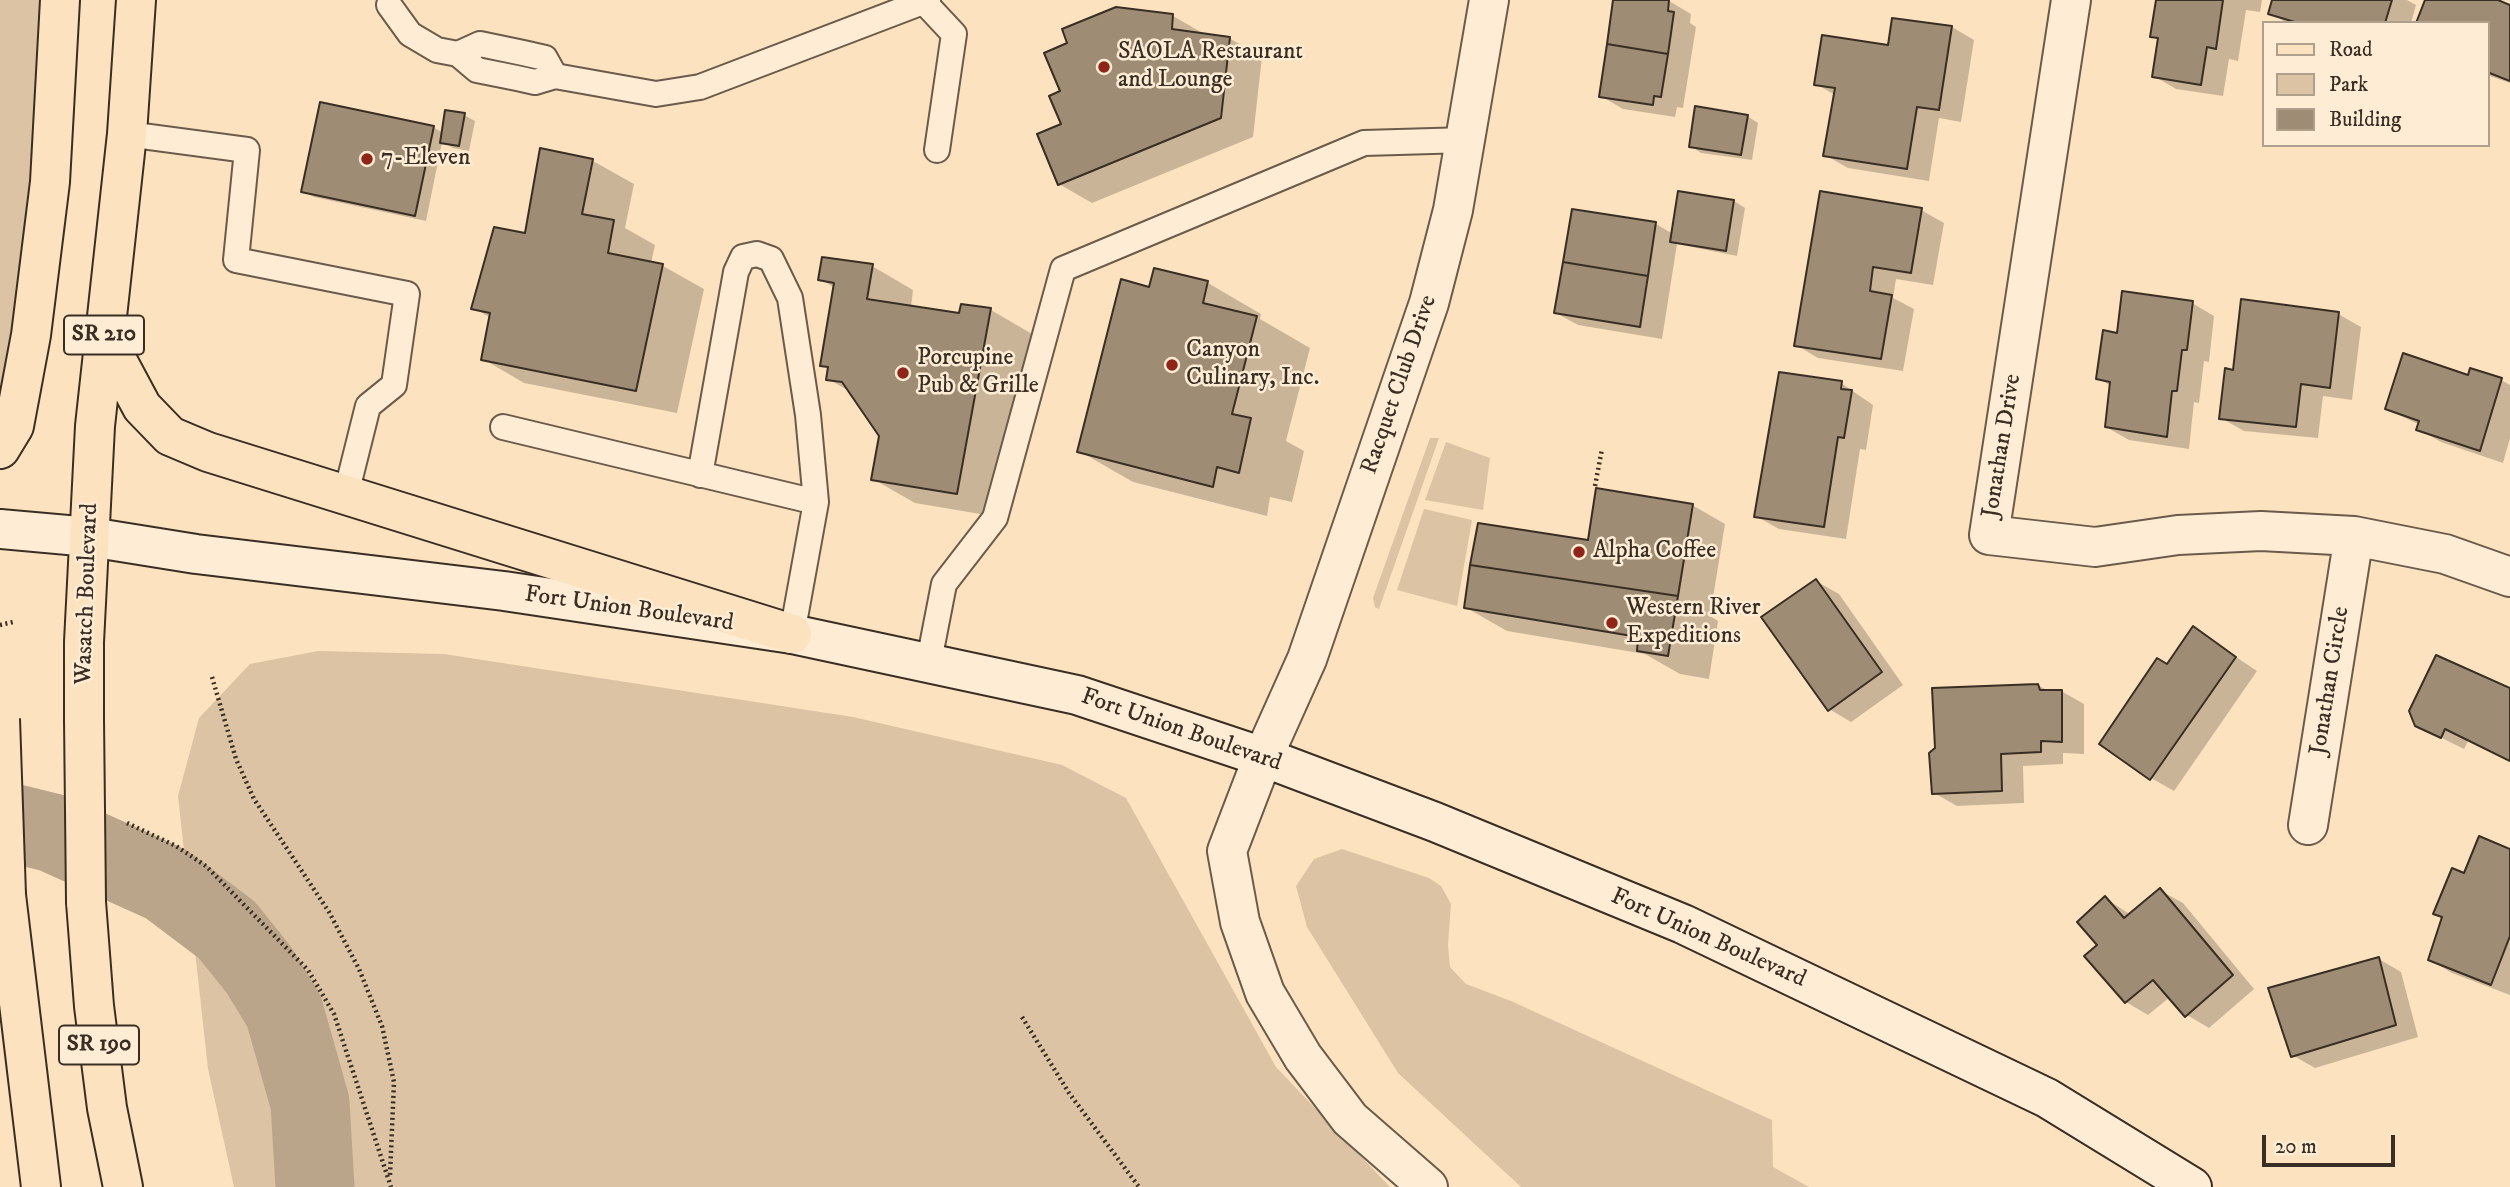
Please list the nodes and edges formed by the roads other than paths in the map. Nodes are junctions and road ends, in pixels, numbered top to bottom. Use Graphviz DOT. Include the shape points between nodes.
graph roads {
  1 [pos="60,0"];
  2 [pos="136,0"];
  3 [pos="1489,0"];
  4 [pos="2071,0"];
  5 [pos="926,2"];
  6 [pos="389,5"];
  7 [pos="127,134"];
  8 [pos="1467,140"];
  9 [pos="937,150"];
  10 [pos="104,336"];
  11 [pos="503,427"];
  12 [pos="0,449"];
  13 [pos="700,475"];
  14 [pos="346,494"];
  15 [pos="816,502"];
  16 [pos="0,529"];
  17 [pos="2354,536"];
  18 [pos="89,537"];
  19 [pos="2510,577"];
  20 [pos="792,634"];
  21 [pos="929,661"];
  22 [pos="0,719"];
  23 [pos="1263,758"];
  24 [pos="2308,825"];
  25 [pos="41,1187"];
  26 [pos="123,1187"];
  27 [pos="1427,1187"];
  28 [pos="2192,1187"];
  1 -- 12 [label="main road" via="50,183 31,335 14,426"];
  2 -- 7 [label="main road, Wasatch Boulevard / SR 210"];
  3 -- 8 [label="street, Racquet Club Drive"];
  4 -- 17 [label="street, Jonathan Drive" via="1989,535 2095,547 2261,530"];
  5 -- 6 [label="lane" via="700,87 656,94 555,76 545,58 480,44 458,54 437,50 410,34"];
  5 -- 9 [label="lane" via="954,34"];
  7 -- 10 [label="main road, Wasatch Boulevard / SR 210"];
  7 -- 14 [label="lane" via="247,150 236,260 407,294 394,385 368,406"];
  8 -- 21 [label="lane" via="1364,143 1063,268 995,518 944,584"];
  8 -- 23 [label="street, Racquet Club Drive" via="1453,210 1416,341 1307,659"];
  10 -- 14 [label="main road" via="142,407 170,436"];
  10 -- 18 [label="main road, Wasatch Boulevard / SR 210"];
  11 -- 13 [label="lane"];
  13 -- 15 [label="lane"];
  13 -- 15 [label="lane" via="737,272 743,257 757,254 771,259 790,298"];
  14 -- 20 [label="main road"];
  15 -- 20 [label="lane"];
  16 -- 18 [label="street, Fort Union Boulevard"];
  17 -- 19 [label="street, Jonathan Drive" via="2445,554"];
  17 -- 24 [label="street, Jonathan Circle"];
  18 -- 20 [label="street, Fort Union Boulevard"];
  18 -- 26 [label="main road, Wasatch Boulevard / SR 190, bridge" via="84,719 86,902 107,1108"];
  20 -- 21 [label="street, Fort Union Boulevard"];
  21 -- 23 [label="street, Fort Union Boulevard" via="1077,695"];
  22 -- 25 [label="main road, SR 190, bridge" via="6,895"];
  23 -- 27 [label="street, Racquet Club Drive" via="1227,851 1240,922 1265,993 1303,1057 1350,1119"];
  23 -- 28 [label="street, Fort Union Boulevard" via="1435,822 1683,924 2047,1098"];
}
